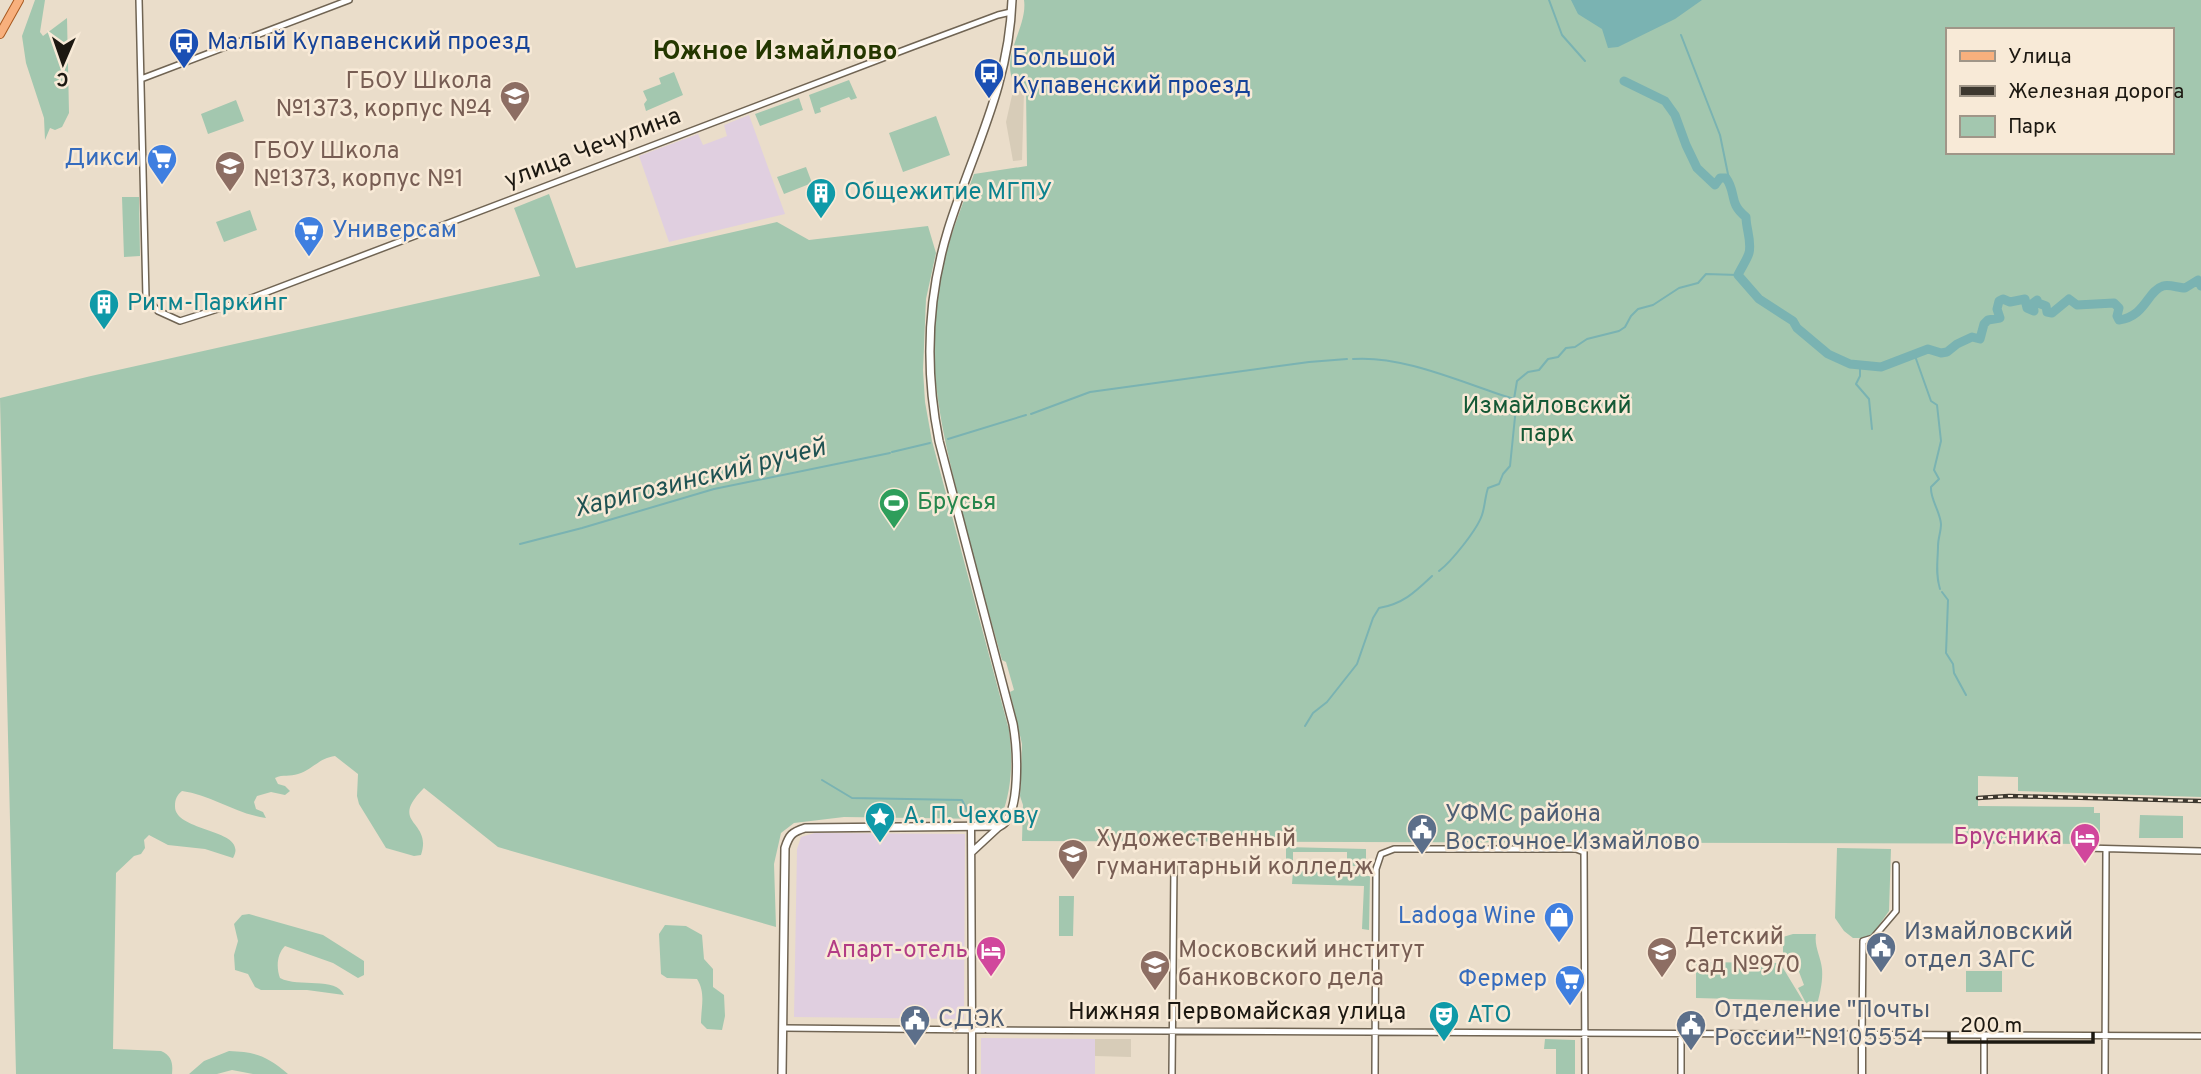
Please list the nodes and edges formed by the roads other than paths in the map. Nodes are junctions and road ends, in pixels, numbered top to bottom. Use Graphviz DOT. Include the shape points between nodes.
graph roads {
  1 [pos="19,0"];
  2 [pos="139,0"];
  3 [pos="349,0"];
  4 [pos="1012,0"];
  5 [pos="1011,12"];
  6 [pos="0,34"];
  7 [pos="141,79"];
  8 [pos="1000,826"];
  9 [pos="971,827"];
  10 [pos="2085,848"];
  11 [pos="2106,850"];
  12 [pos="2201,851"];
  13 [pos="972,852"];
  14 [pos="1896,865"];
  15 [pos="1174,866"];
  16 [pos="785,1027"];
  17 [pos="972,1030"];
  18 [pos="1172,1030"];
  19 [pos="1376,1031"];
  20 [pos="1585,1031"];
  21 [pos="1681,1032"];
  22 [pos="1862,1035"];
  23 [pos="1984,1035"];
  24 [pos="2105,1036"];
  25 [pos="2201,1036"];
  26 [pos="782,1074"];
  27 [pos="972,1074"];
  28 [pos="1172,1074"];
  29 [pos="1375,1074"];
  30 [pos="1585,1074"];
  31 [pos="1681,1074"];
  32 [pos="1862,1074"];
  33 [pos="1984,1074"];
  34 [pos="2105,1074"];
  1 -- 6 [label="main road"];
  2 -- 7 [label="street"];
  3 -- 7 [label="street"];
  4 -- 5 [label="main road"];
  5 -- 7 [label="street, улица Чечулина" via="187,320 167,317 146,298"];
  5 -- 8 [label="main road" via="1000,83 948,229 930,320 931,390 939,441 1016,745 1011,810 1007,822"];
  8 -- 9 [label="main road"];
  8 -- 13 [label="street"];
  9 -- 13 [label="street"];
  9 -- 16 [label="main road" via="793,831 785,848"];
  10 -- 11 [label="street"];
  11 -- 12 [label="street"];
  11 -- 24 [label="street"];
  13 -- 17 [label="street"];
  14 -- 22 [label="street" via="1896,911 1873,938 1863,941"];
  15 -- 18 [label="street"];
  16 -- 17 [label="street, Нижняя Первомайская улица"];
  16 -- 26 [label="main road"];
  17 -- 18 [label="street, Нижняя Первомайская улица"];
  17 -- 27 [label="street"];
  18 -- 19 [label="street, Нижняя Первомайская улица"];
  18 -- 28 [label="street"];
  19 -- 20 [label="street, Нижняя Первомайская улица"];
  19 -- 20 [label="street" via="1376,877 1381,854 1394,849 1584,852"];
  19 -- 29 [label="street"];
  20 -- 21 [label="street, Нижняя Первомайская улица"];
  20 -- 30 [label="street"];
  21 -- 22 [label="street, Нижняя Первомайская улица"];
  21 -- 31 [label="street"];
  22 -- 23 [label="street, Нижняя Первомайская улица"];
  22 -- 32 [label="street"];
  23 -- 24 [label="street, Нижняя Первомайская улица"];
  23 -- 33 [label="street"];
  24 -- 25 [label="street, Нижняя Первомайская улица"];
  24 -- 34 [label="street"];
}
